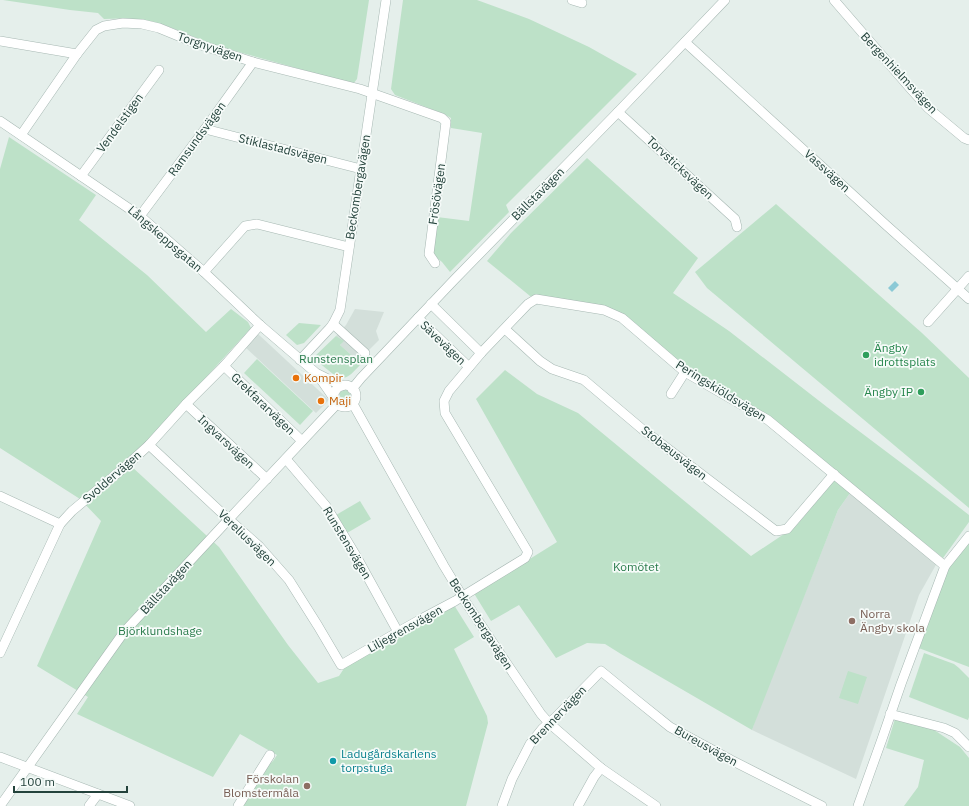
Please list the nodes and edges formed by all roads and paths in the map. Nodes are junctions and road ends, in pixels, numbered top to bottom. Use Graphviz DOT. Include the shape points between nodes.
graph roads {
  1 [pos="386,0"];
  2 [pos="572,0"];
  3 [pos="725,0"];
  4 [pos="834,0"];
  5 [pos="582,3"];
  6 [pos="0,41"];
  7 [pos="685,42"];
  8 [pos="77,54"];
  9 [pos="253,62"];
  10 [pos="158,70"];
  11 [pos="372,93"];
  12 [pos="618,112"];
  13 [pos="0,121"];
  14 [pos="446,122"];
  15 [pos="205,129"];
  16 [pos="21,135"];
  17 [pos="969,140"];
  18 [pos="361,169"];
  19 [pos="81,176"];
  20 [pos="140,216"];
  21 [pos="737,227"];
  22 [pos="349,247"];
  23 [pos="435,263"];
  24 [pos="204,272"];
  25 [pos="969,276"];
  26 [pos="957,288"];
  27 [pos="969,299"];
  28 [pos="431,304"];
  29 [pos="418,318"];
  30 [pos="928,322"];
  31 [pos="333,324"];
  32 [pos="260,325"];
  33 [pos="505,329"];
  34 [pos="365,353"];
  35 [pos="481,353"];
  36 [pos="300,360"];
  37 [pos="224,366"];
  38 [pos="469,367"];
  39 [pos="685,372"];
  40 [pos="316,373"];
  41 [pos="342,386"];
  42 [pos="352,389"];
  43 [pos="671,394"];
  44 [pos="336,402"];
  45 [pos="186,404"];
  46 [pos="353,404"];
  47 [pos="302,441"];
  48 [pos="149,445"];
  49 [pos="286,459"];
  50 [pos="834,474"];
  51 [pos="266,479"];
  52 [pos="0,497"];
  53 [pos="229,519"];
  54 [pos="60,524"];
  55 [pos="969,536"];
  56 [pos="528,552"];
  57 [pos="945,566"];
  58 [pos="462,597"];
  59 [pos="398,632"];
  60 [pos="0,652"];
  61 [pos="341,665"];
  62 [pos="600,671"];
  63 [pos="890,714"];
  64 [pos="549,723"];
  65 [pos="969,747"];
  66 [pos="270,755"];
  67 [pos="0,757"];
  68 [pos="28,768"];
  69 [pos="601,768"];
  70 [pos="98,794"];
  71 [pos="0,806"];
  72 [pos="89,806"];
  73 [pos="130,806"];
  74 [pos="238,806"];
  75 [pos="502,806"];
  76 [pos="578,806"];
  77 [pos="656,806"];
  78 [pos="822,806"];
  79 [pos="858,806"];
  1 -- 11 [label="street, Beckombergavägen"];
  2 -- 5 [label="street"];
  3 -- 7 [label="street, Bällstavägen"];
  4 -- 17 [label="street, Bergenhielmsvägen" via="928,108"];
  6 -- 8 [label="street"];
  7 -- 12 [label="street, Bällstavägen"];
  7 -- 26 [label="street, Vassvägen"];
  8 -- 9 [label="street, Torgnyvägen" via="96,30 123,23 159,28"];
  8 -- 16 [label="street, Torgnyvägen"];
  9 -- 11 [label="street, Torgnyvägen"];
  9 -- 15 [label="street, Ramsundsvägen"];
  10 -- 19 [label="street, Vendelstigen"];
  11 -- 14 [label="street, Torgnyvägen" via="442,118"];
  11 -- 18 [label="street, Beckombergavägen"];
  12 -- 21 [label="street, Torvsticksvägen" via="735,219"];
  12 -- 28 [label="street, Bällstavägen"];
  13 -- 16 [label="street, Långskeppsgatan"];
  14 -- 23 [label="street, Frösövägen" via="429,254"];
  15 -- 18 [label="street, Stiklastadsvägen"];
  15 -- 20 [label="street, Ramsundsvägen"];
  16 -- 19 [label="street, Långskeppsgatan"];
  18 -- 22 [label="street, Beckombergavägen"];
  19 -- 20 [label="street, Långskeppsgatan"];
  20 -- 24 [label="street, Långskeppsgatan"];
  22 -- 24 [label="street" via="257,224 245,226"];
  22 -- 31 [label="street, Beckombergavägen" via="340,310"];
  24 -- 32 [label="street, Långskeppsgatan"];
  25 -- 26 [label="street"];
  26 -- 27 [label="street, Vassvägen"];
  26 -- 30 [label="street"];
  28 -- 29 [label="street, Bällstavägen"];
  28 -- 35 [label="street, Sävevägen"];
  29 -- 38 [label="street, Sävevägen"];
  29 -- 42 [label="street, Bällstavägen"];
  31 -- 34 [label="street"];
  31 -- 36 [label="street, Beckombergavägen"];
  32 -- 36 [label="street, Långskeppsgatan"];
  32 -- 37 [label="street, Svoldervägen"];
  33 -- 35 [label="street, Peringskiöldsvägen"];
  33 -- 39 [label="street, Peringskiöldsvägen" via="536,299 604,310 622,318"];
  33 -- 50 [label="street, Stobæusvägen" via="552,369 584,380 642,429 776,531 787,529"];
  35 -- 38 [label="street, Peringskiöldsvägen"];
  36 -- 40 [label="street, Långskeppsgatan"];
  37 -- 45 [label="street, Svoldervägen"];
  37 -- 47 [label="street, Grekfararvägen"];
  38 -- 56 [label="street, Peringskiöldsvägen" via="449,391 444,401 445,413"];
  39 -- 43 [label="street"];
  39 -- 50 [label="street, Peringskiöldsvägen" via="768,420"];
  40 -- 41 [label="street, Långskeppsgatan"];
  40 -- 44 [label="street, Långskeppsgatan"];
  41 -- 42 [label="street"];
  41 -- 44 [label="street, Bällstavägen" via="334,396"];
  42 -- 46 [label="street" via="356,397"];
  44 -- 46 [label="street" via="342,407"];
  44 -- 47 [label="street, Bällstavägen"];
  45 -- 48 [label="street, Svoldervägen"];
  45 -- 51 [label="street, Ingvarsvägen"];
  46 -- 58 [label="street, Beckombergavägen"];
  47 -- 49 [label="street, Bällstavägen"];
  48 -- 53 [label="street, Vereliusvägen"];
  48 -- 54 [label="street, Svoldervägen"];
  49 -- 51 [label="street, Bällstavägen"];
  49 -- 59 [label="street, Runstensvägen" via="326,506 356,554"];
  50 -- 57 [label="street, Peringskiöldsvägen"];
  51 -- 53 [label="street, Bällstavägen"];
  52 -- 54 [label="street"];
  53 -- 61 [label="street, Vereliusvägen" via="259,546 288,580"];
  53 -- 68 [label="street, Bällstavägen" via="124,632"];
  54 -- 60 [label="street, Svoldervägen"];
  55 -- 57 [label="street"];
  56 -- 58 [label="street, Liljegrensvägen" via="525,558"];
  57 -- 63 [label="street"];
  58 -- 59 [label="street, Liljegrensvägen"];
  58 -- 64 [label="street, Beckombergavägen"];
  59 -- 61 [label="street, Liljegrensvägen"];
  62 -- 64 [label="street, Brennervägen"];
  62 -- 78 [label="street, Bureusvägen" via="670,727"];
  63 -- 65 [label="street" via="944,728 955,733"];
  63 -- 79 [label="street"];
  64 -- 69 [label="street, Beckombergavägen"];
  64 -- 75 [label="street, Brennervägen" via="530,744"];
  66 -- 74 [label="street"];
  67 -- 68 [label="street"];
  68 -- 70 [label="street"];
  68 -- 71 [label="street, Bällstavägen"];
  69 -- 76 [label="street"];
  69 -- 77 [label="street, Beckombergavägen"];
  70 -- 72 [label="street"];
  70 -- 73 [label="street"];
}
